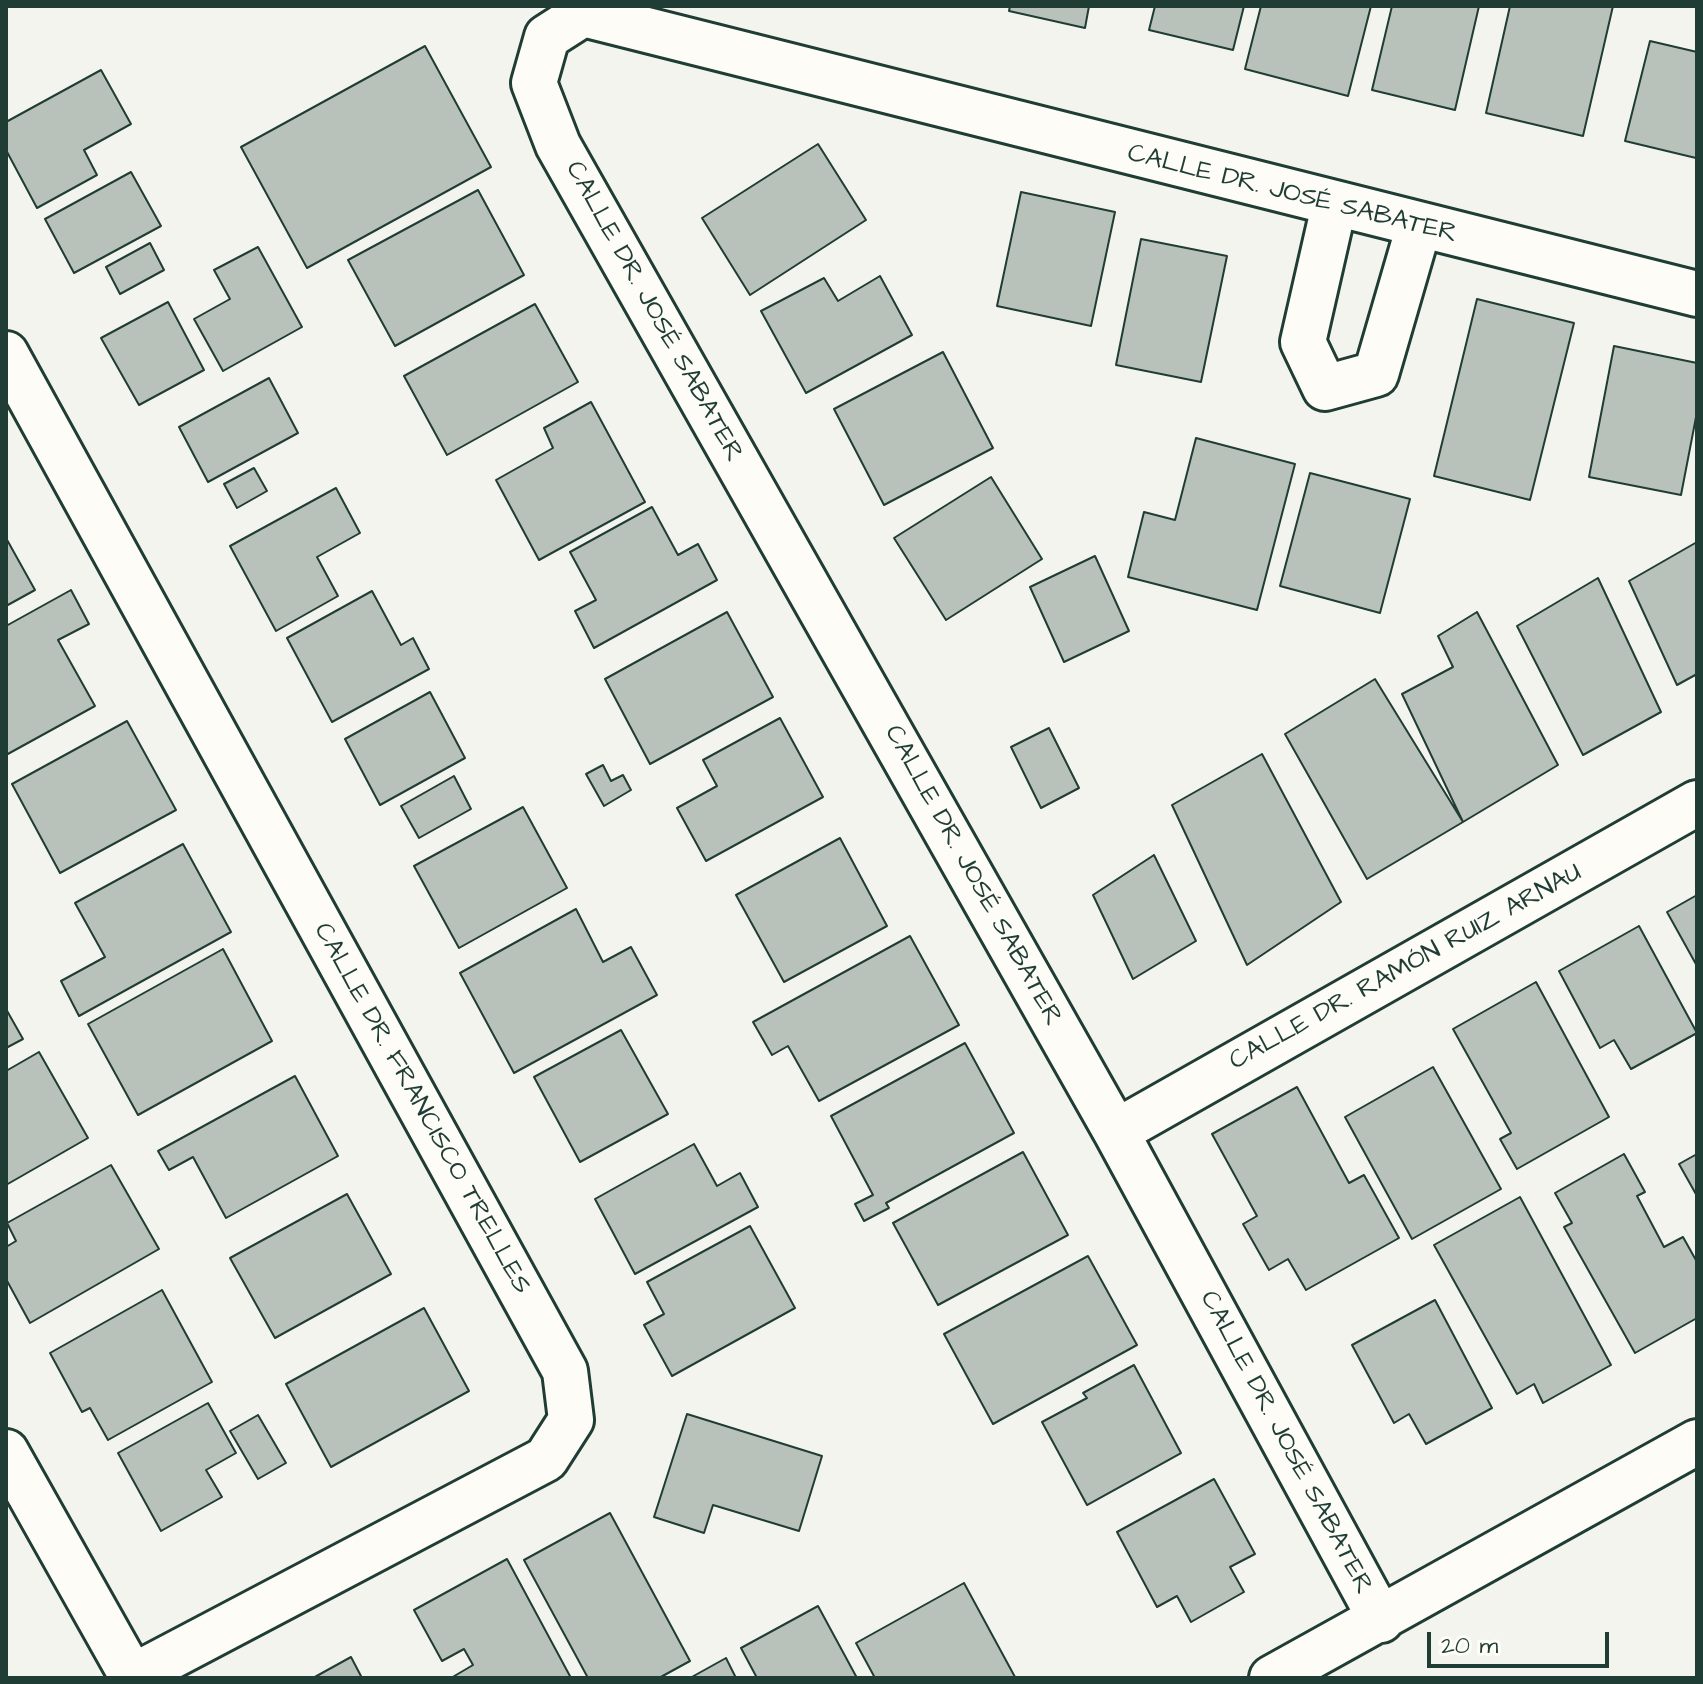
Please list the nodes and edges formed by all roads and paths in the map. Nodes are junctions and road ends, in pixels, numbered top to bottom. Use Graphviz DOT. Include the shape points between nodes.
graph roads {
  1 [pos="1334,206"];
  2 [pos="1419,226"];
  3 [pos="1697,294"];
  4 [pos="6,354"];
  5 [pos="1697,803"];
  6 [pos="1116,1132"];
  7 [pos="1697,1442"];
  8 [pos="6,1452"];
  9 [pos="1381,1620"];
  10 [pos="132,1678"];
  11 [pos="1272,1678"];
  1 -- 2 [label="street, CALLE DR. JOSÉ SABATER"];
  1 -- 2 [label="street" via="1303,342 1325,388 1376,374"];
  1 -- 6 [label="street, CALLE DR. JOSÉ SABATER" via="583,14 547,37 534,83 558,145"];
  2 -- 3 [label="street, CALLE DR. JOSÉ SABATER"];
  4 -- 10 [label="street, CALLE DR. FRANCISCO TRELLES" via="565,1371 571,1420 546,1459"];
  5 -- 6 [label="street, CALLE DR. RAMÓN RUIZ ARNAU"];
  6 -- 9 [label="street, CALLE DR. JOSÉ SABATER"];
  7 -- 9 [label="street"];
  8 -- 10 [label="street"];
  9 -- 11 [label="street"];
}
